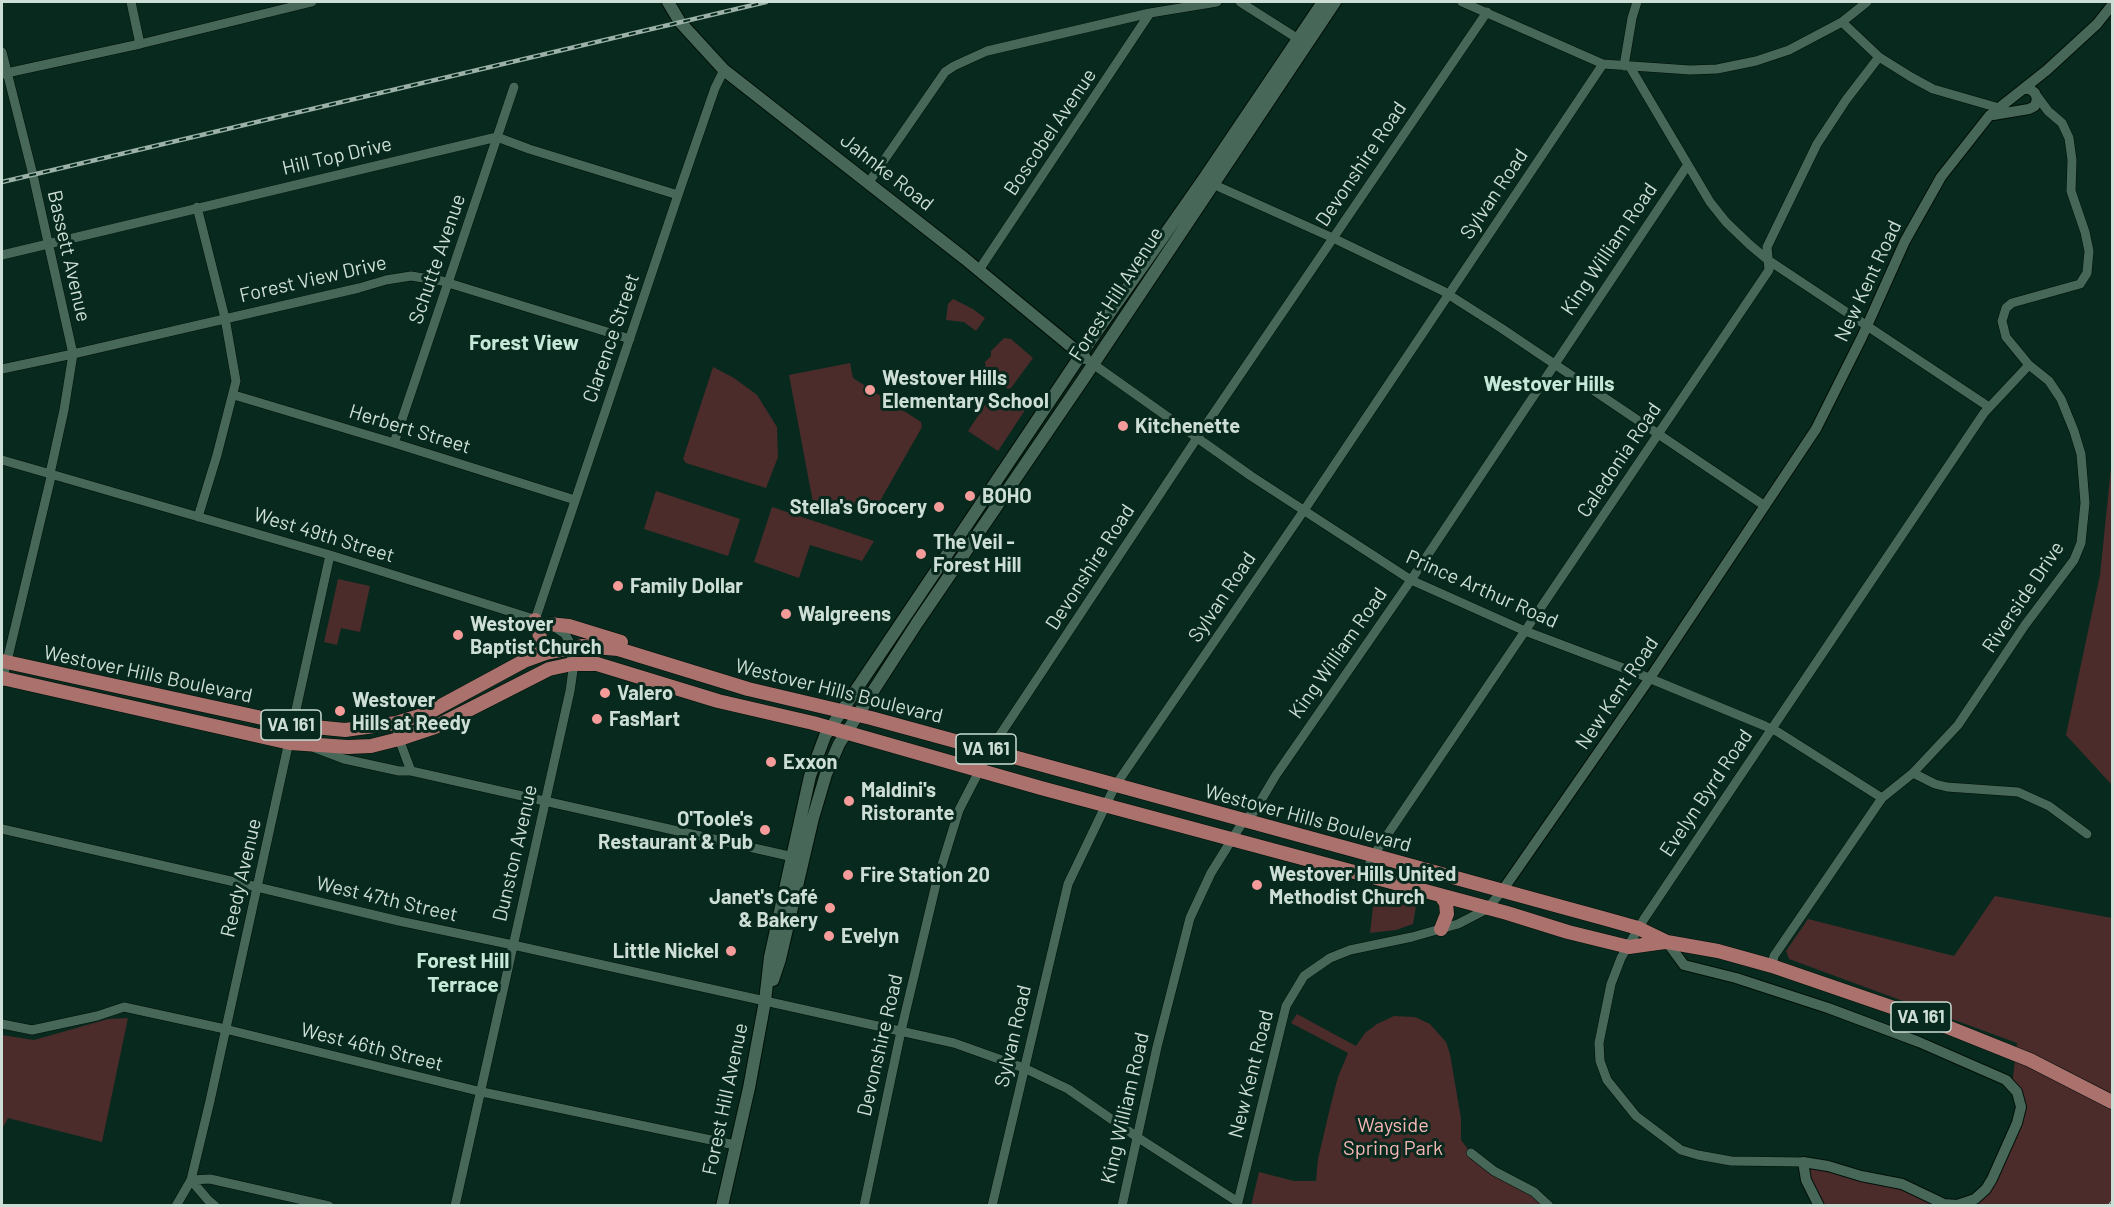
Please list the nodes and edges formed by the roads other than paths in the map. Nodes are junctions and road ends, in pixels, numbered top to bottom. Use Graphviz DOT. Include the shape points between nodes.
graph roads {
  1 [pos="131,2"];
  2 [pos="312,2"];
  3 [pos="668,2"];
  4 [pos="1217,2"];
  5 [pos="1239,2"];
  6 [pos="1323,2"];
  7 [pos="1335,2"];
  8 [pos="1462,2"];
  9 [pos="1637,2"];
  10 [pos="1867,2"];
  11 [pos="2112,5"];
  12 [pos="272,6"];
  13 [pos="1487,12"];
  14 [pos="1150,13"];
  15 [pos="1842,22"];
  16 [pos="1302,41"];
  17 [pos="140,44"];
  18 [pos="2,52"];
  19 [pos="1879,57"];
  20 [pos="1603,64"];
  21 [pos="1627,67"];
  22 [pos="724,70"];
  23 [pos="2048,70"];
  24 [pos="3,74"];
  25 [pos="514,87"];
  26 [pos="2020,91"];
  27 [pos="2036,94"];
  28 [pos="1999,108"];
  29 [pos="2027,110"];
  30 [pos="2048,111"];
  31 [pos="1989,116"];
  32 [pos="497,137"];
  33 [pos="1687,165"];
  34 [pos="869,182"];
  35 [pos="1208,182"];
  36 [pos="678,195"];
  37 [pos="197,207"];
  38 [pos="1333,238"];
  39 [pos="48,244"];
  40 [pos="2,255"];
  41 [pos="1768,260"];
  42 [pos="979,270"];
  43 [pos="448,283"];
  44 [pos="1448,295"];
  45 [pos="225,318"];
  46 [pos="1867,326"];
  47 [pos="630,339"];
  48 [pos="73,354"];
  49 [pos="1081,354"];
  50 [pos="1093,364"];
  51 [pos="1554,364"];
  52 [pos="2029,365"];
  53 [pos="2,369"];
  54 [pos="234,395"];
  55 [pos="1989,407"];
  56 [pos="1658,434"];
  57 [pos="1197,438"];
  58 [pos="394,442"];
  59 [pos="2,460"];
  60 [pos="51,474"];
  61 [pos="575,500"];
  62 [pos="1765,506"];
  63 [pos="1303,511"];
  64 [pos="198,517"];
  65 [pos="330,555"];
  66 [pos="1411,580"];
  67 [pos="535,620"];
  68 [pos="549,624"];
  69 [pos="1525,631"];
  70 [pos="571,647"];
  71 [pos="646,657"];
  72 [pos="4,662"];
  73 [pos="524,662"];
  74 [pos="572,664"];
  75 [pos="1650,678"];
  76 [pos="2,679"];
  77 [pos="841,711"];
  78 [pos="857,715"];
  79 [pos="396,723"];
  80 [pos="294,725"];
  81 [pos="830,727"];
  82 [pos="1772,729"];
  83 [pos="846,732"];
  84 [pos="399,739"];
  85 [pos="290,743"];
  86 [pos="310,745"];
  87 [pos="990,750"];
  88 [pos="980,770"];
  89 [pos="411,771"];
  90 [pos="1913,773"];
  91 [pos="1115,786"];
  92 [pos="1882,798"];
  93 [pos="545,802"];
  94 [pos="1105,805"];
  95 [pos="1244,820"];
  96 [pos="2,830"];
  97 [pos="2087,834"];
  98 [pos="1232,840"];
  99 [pos="1373,856"];
  100 [pos="797,858"];
  101 [pos="1365,875"];
  102 [pos="257,887"];
  103 [pos="1502,891"];
  104 [pos="1441,896"];
  105 [pos="1487,909"];
  106 [pos="1638,928"];
  107 [pos="1441,929"];
  108 [pos="1667,942"];
  109 [pos="513,945"];
  110 [pos="1629,947"];
  111 [pos="1772,966"];
  112 [pos="765,1001"];
  113 [pos="2,1024"];
  114 [pos="225,1029"];
  115 [pos="901,1031"];
  116 [pos="1023,1068"];
  117 [pos="482,1092"];
  118 [pos="2112,1102"];
  119 [pos="1137,1137"];
  120 [pos="735,1144"];
  121 [pos="1472,1153"];
  122 [pos="1803,1162"];
  123 [pos="191,1180"];
  124 [pos="1238,1204"];
  125 [pos="176,1206"];
  126 [pos="215,1206"];
  127 [pos="329,1206"];
  128 [pos="455,1206"];
  129 [pos="722,1206"];
  130 [pos="864,1206"];
  131 [pos="992,1206"];
  132 [pos="1122,1206"];
  133 [pos="1548,1206"];
  134 [pos="1819,1206"];
  1 -- 17 [label="street"];
  2 -- 12 [label="street"];
  3 -- 22 [label="main road, Jahnke Road" via="680,22"];
  4 -- 14 [label="street"];
  5 -- 16 [label="street"];
  6 -- 16 [label="main road, Forest Hill Avenue"];
  7 -- 16 [label="main road, Forest Hill Avenue"];
  8 -- 13 [label="street"];
  9 -- 21 [label="street"];
  10 -- 15 [label="street"];
  11 -- 23 [label="street, New Kent Road"];
  12 -- 17 [label="street"];
  13 -- 20 [label="street"];
  13 -- 38 [label="street, Devonshire Road"];
  14 -- 34 [label="street" via="987,51 954,66 945,72"];
  14 -- 42 [label="street, Boscobel Avenue"];
  15 -- 19 [label="street"];
  15 -- 21 [label="street" via="1789,50 1756,61 1717,69"];
  16 -- 35 [label="main road, Forest Hill Avenue"];
  17 -- 24 [label="street"];
  18 -- 24 [label="street, Bassett Avenue"];
  19 -- 28 [label="street" via="1934,89"];
  19 -- 41 [label="street, Caledonia Road" via="1817,144 1767,247"];
  20 -- 21 [label="street"];
  20 -- 44 [label="street, Sylvan Road"];
  21 -- 33 [label="street"];
  22 -- 34 [label="main road, Jahnke Road"];
  22 -- 36 [label="street, Clarence Street"];
  23 -- 26 [label="street, New Kent Road"];
  23 -- 27 [label="street, New Kent Road"];
  24 -- 39 [label="street, Bassett Avenue" via="33,175"];
  25 -- 32 [label="street, Schutte Avenue"];
  26 -- 27 [label="street" via="2030,89"];
  26 -- 28 [label="street, New Kent Road"];
  26 -- 29 [label="street" via="2017,103"];
  27 -- 29 [label="street, New Kent Road" via="2037,103"];
  27 -- 30 [label="street, Riverside Drive"];
  28 -- 31 [label="street, New Kent Road"];
  29 -- 30 [label="street"];
  29 -- 31 [label="street"];
  30 -- 52 [label="street, Riverside Drive" via="2062,123 2070,138 2071,191 2085,232 2088,262 2080,284 2006,308 2002,321 2006,337"];
  31 -- 46 [label="street, New Kent Road" via="1941,177 1905,241"];
  32 -- 36 [label="street"];
  32 -- 37 [label="street, Hill Top Drive"];
  32 -- 43 [label="street, Schutte Avenue"];
  33 -- 41 [label="street" via="1726,222"];
  33 -- 51 [label="street, King William Road"];
  34 -- 42 [label="main road, Jahnke Road"];
  35 -- 38 [label="street"];
  35 -- 49 [label="main road, Forest Hill Avenue"];
  35 -- 50 [label="main road, Forest Hill Avenue"];
  36 -- 47 [label="street, Clarence Street"];
  37 -- 39 [label="street, Hill Top Drive"];
  37 -- 45 [label="street"];
  38 -- 44 [label="street"];
  38 -- 57 [label="street, Devonshire Road"];
  39 -- 40 [label="street, Hill Top Drive"];
  39 -- 48 [label="street, Bassett Avenue"];
  41 -- 46 [label="street"];
  41 -- 56 [label="street, Caledonia Road" via="1769,270"];
  42 -- 49 [label="main road, Jahnke Road"];
  43 -- 45 [label="street, Forest View Drive" via="411,276"];
  43 -- 47 [label="street, Forest View Drive"];
  43 -- 58 [label="street, Schutte Avenue"];
  44 -- 51 [label="street"];
  44 -- 63 [label="street, Sylvan Road"];
  45 -- 48 [label="street, Forest View Drive"];
  45 -- 54 [label="street" via="236,381"];
  46 -- 55 [label="street"];
  46 -- 62 [label="street, New Kent Road" via="1823,418"];
  47 -- 61 [label="street, Clarence Street"];
  48 -- 53 [label="street, Forest View Drive"];
  48 -- 60 [label="street, Bassett Avenue"];
  49 -- 50 [label="main road, Jahnke Road"];
  49 -- 77 [label="main road, Forest Hill Avenue"];
  50 -- 57 [label="street, Prince Arthur Road"];
  50 -- 78 [label="main road, Forest Hill Avenue"];
  51 -- 56 [label="street"];
  51 -- 66 [label="street, King William Road"];
  52 -- 55 [label="street, Evelyn Byrd Road"];
  52 -- 90 [label="street, Riverside Drive" via="2049,381 2061,399 2079,447 2085,503 2081,543 2074,560 1958,725"];
  54 -- 58 [label="street, Herbert Street"];
  54 -- 64 [label="street"];
  55 -- 82 [label="street, Evelyn Byrd Road"];
  56 -- 62 [label="street"];
  56 -- 69 [label="street, Caledonia Road"];
  57 -- 63 [label="street, Prince Arthur Road"];
  57 -- 87 [label="street, Devonshire Road"];
  58 -- 61 [label="street, Herbert Street"];
  59 -- 60 [label="street, West 49th Street"];
  60 -- 64 [label="street, West 49th Street"];
  60 -- 72 [label="street, Bassett Avenue"];
  61 -- 67 [label="street, Clarence Street"];
  62 -- 75 [label="street, New Kent Road"];
  63 -- 66 [label="street, Prince Arthur Road"];
  63 -- 91 [label="street, Sylvan Road"];
  64 -- 65 [label="street, West 49th Street"];
  65 -- 67 [label="street, West 49th Street"];
  65 -- 80 [label="street, Reedy Avenue"];
  66 -- 69 [label="street, Prince Arthur Road"];
  66 -- 95 [label="street, King William Road" via="1254,812"];
  67 -- 68 [label="street, West 49th Street"];
  67 -- 73 [label="main road" via="540,639"];
  68 -- 70 [label="street, West 49th Street" via="566,634"];
  68 -- 71 [label="main road" via="617,641"];
  69 -- 75 [label="street, Prince Arthur Road"];
  69 -- 99 [label="street, Caledonia Road"];
  70 -- 71 [label="main road, Westover Hills Boulevard / VA 161" via="606,647"];
  70 -- 73 [label="main road, Westover Hills Boulevard / VA 161"];
  70 -- 74 [label="street, Dunston Avenue"];
  71 -- 77 [label="main road, Westover Hills Boulevard / VA 161" via="738,686"];
  72 -- 76 [label="street, Bassett Avenue"];
  72 -- 80 [label="main road, Westover Hills Boulevard / VA 161"];
  73 -- 79 [label="main road, Westover Hills Boulevard / VA 161" via="426,714"];
  74 -- 81 [label="main road, Westover Hills Boulevard / VA 161" via="603,665 729,704"];
  74 -- 84 [label="main road, Westover Hills Boulevard / VA 161" via="539,673 435,727"];
  74 -- 93 [label="street, Dunston Avenue" via="570,691"];
  75 -- 82 [label="street, Prince Arthur Road"];
  75 -- 103 [label="street, New Kent Road"];
  76 -- 85 [label="main road, Westover Hills Boulevard / VA 161"];
  77 -- 78 [label="main road, Westover Hills Boulevard / VA 161"];
  77 -- 81 [label="main road, Forest Hill Avenue"];
  78 -- 83 [label="main road, Forest Hill Avenue"];
  78 -- 87 [label="main road, Westover Hills Boulevard / VA 161"];
  79 -- 80 [label="main road, Westover Hills Boulevard / VA 161" via="345,730"];
  79 -- 84 [label="street"];
  80 -- 85 [label="street, Reedy Avenue"];
  81 -- 83 [label="main road, Westover Hills Boulevard / VA 161"];
  81 -- 100 [label="main road, Forest Hill Avenue" via="814,761"];
  82 -- 92 [label="street, Prince Arthur Road"];
  82 -- 106 [label="street, Evelyn Byrd Road"];
  83 -- 88 [label="main road, Westover Hills Boulevard / VA 161"];
  83 -- 100 [label="main road, Forest Hill Avenue" via="826,774"];
  84 -- 86 [label="main road, Westover Hills Boulevard / VA 161" via="371,746"];
  84 -- 89 [label="street"];
  85 -- 86 [label="main road, Westover Hills Boulevard / VA 161"];
  85 -- 102 [label="street, Reedy Avenue"];
  86 -- 89 [label="street" via="344,759"];
  87 -- 88 [label="street, Devonshire Road"];
  87 -- 91 [label="main road, Westover Hills Boulevard / VA 161"];
  88 -- 94 [label="main road, Westover Hills Boulevard / VA 161"];
  88 -- 115 [label="street, Devonshire Road" via="959,810 936,884"];
  89 -- 93 [label="street"];
  90 -- 92 [label="street, Riverside Drive"];
  90 -- 97 [label="street" via="1947,787 2018,792 2049,806"];
  91 -- 94 [label="street, Sylvan Road"];
  91 -- 95 [label="main road, Westover Hills Boulevard / VA 161"];
  92 -- 111 [label="street, Riverside Drive" via="1774,956"];
  93 -- 100 [label="street"];
  93 -- 109 [label="street, Dunston Avenue"];
  94 -- 98 [label="main road, Westover Hills Boulevard / VA 161"];
  94 -- 116 [label="street, Sylvan Road" via="1068,884"];
  95 -- 98 [label="street, King William Road"];
  95 -- 99 [label="main road, Westover Hills Boulevard / VA 161"];
  96 -- 102 [label="street, West 47th Street"];
  98 -- 101 [label="main road, Westover Hills Boulevard / VA 161"];
  98 -- 119 [label="street, King William Road" via="1190,918"];
  99 -- 101 [label="street, Caledonia Road"];
  99 -- 103 [label="main road, Westover Hills Boulevard / VA 161"];
  100 -- 112 [label="main road, Forest Hill Avenue" via="770,957"];
  101 -- 104 [label="main road, Westover Hills Boulevard / VA 161"];
  102 -- 109 [label="street, West 47th Street"];
  102 -- 114 [label="street, Reedy Avenue"];
  103 -- 105 [label="street, New Kent Road"];
  103 -- 106 [label="main road, Westover Hills Boulevard / VA 161"];
  104 -- 105 [label="main road, Westover Hills Boulevard / VA 161"];
  104 -- 107 [label="main road" via="1447,914"];
  105 -- 107 [label="street, New Kent Road"];
  105 -- 110 [label="main road, Westover Hills Boulevard / VA 161"];
  106 -- 108 [label="main road, Westover Hills Boulevard / VA 161"];
  106 -- 110 [label="street, Evelyn Byrd Road"];
  107 -- 124 [label="street, New Kent Road" via="1350,950 1304,976 1286,1006"];
  108 -- 110 [label="main road, Westover Hills Boulevard / VA 161"];
  108 -- 111 [label="main road, Westover Hills Boulevard / VA 161"];
  108 -- 122 [label="street, Westover Hills Boulevard" via="1684,965 1909,1038 2006,1080 2020,1100 2017,1124 1986,1189 1964,1204 1944,1204 1902,1184"];
  109 -- 112 [label="street, West 47th Street"];
  109 -- 117 [label="street, Dunston Avenue"];
  110 -- 122 [label="street, Evelyn Byrd Road" via="1611,984 1599,1042 1600,1062 1607,1080 1636,1116 1680,1150 1698,1155 1731,1161"];
  111 -- 118 [label="main road, Westover Hills Boulevard / VA 161" via="1935,1022 2030,1060"];
  112 -- 115 [label="street, West 47th Street"];
  112 -- 120 [label="main road, Forest Hill Avenue"];
  113 -- 114 [label="street, West 46th Street" via="32,1030 124,1008"];
  114 -- 117 [label="street, West 46th Street"];
  114 -- 123 [label="street, Reedy Avenue"];
  115 -- 116 [label="street, West 47th Street" via="954,1043"];
  115 -- 130 [label="street, Devonshire Road"];
  116 -- 119 [label="street, West 47th Street" via="1068,1089"];
  116 -- 131 [label="street, Sylvan Road"];
  117 -- 120 [label="street, West 46th Street"];
  117 -- 128 [label="street, Dunston Avenue"];
  119 -- 124 [label="street, West 47th Street"];
  119 -- 132 [label="street, King William Road"];
  120 -- 129 [label="main road, Forest Hill Avenue"];
  121 -- 133 [label="street" via="1494,1171 1534,1192"];
  122 -- 134 [label="street" via="1806,1180"];
  123 -- 125 [label="street, Reedy Avenue"];
  123 -- 126 [label="street"];
  123 -- 127 [label="street" via="210,1179"];
}
